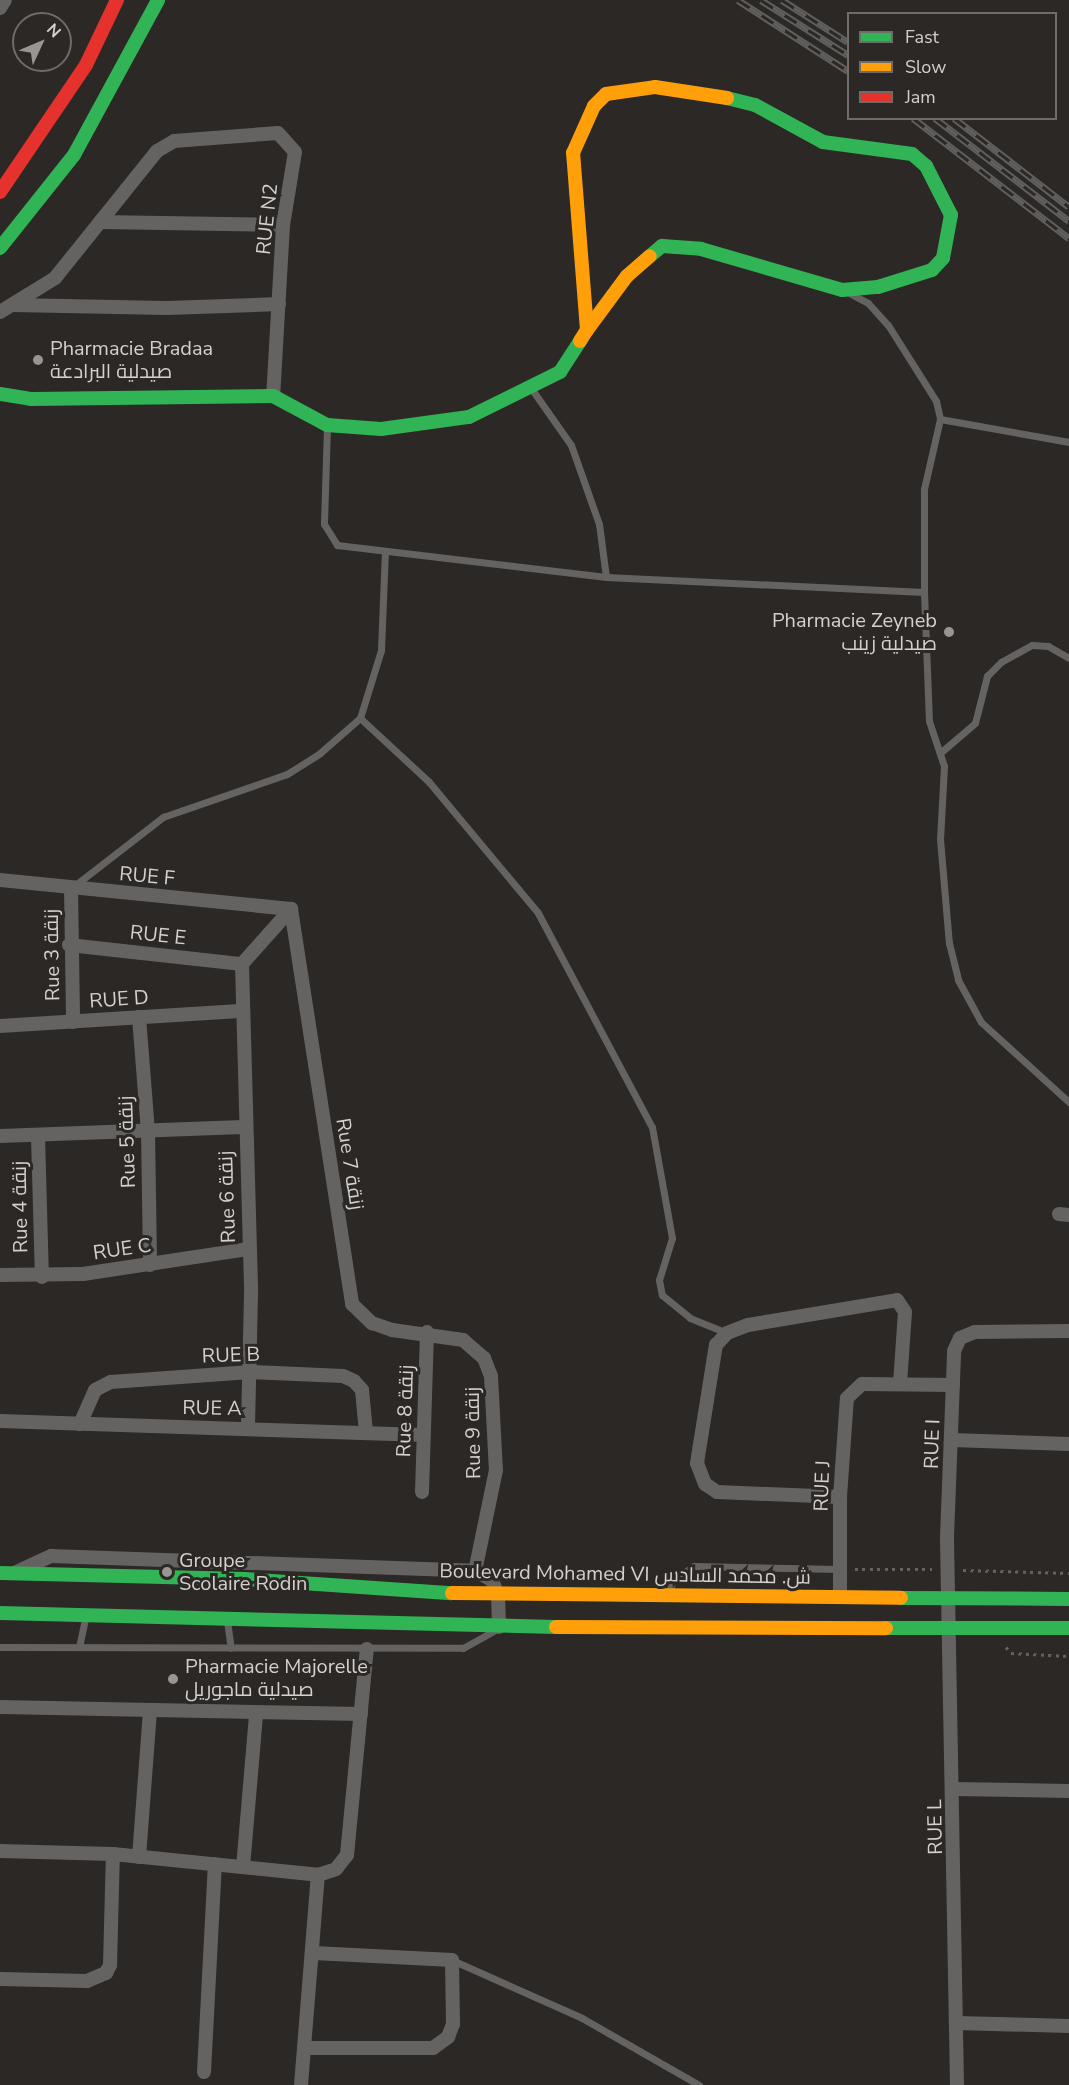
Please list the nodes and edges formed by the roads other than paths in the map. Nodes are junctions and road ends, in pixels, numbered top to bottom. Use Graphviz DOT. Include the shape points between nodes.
graph roads {
  1 [pos="117,0"];
  2 [pos="158,0"];
  3 [pos="0,192"];
  4 [pos="100,222"];
  5 [pos="283,225"];
  6 [pos="0,248"];
  7 [pos="842,290"];
  8 [pos="279,303"];
  9 [pos="6,309"];
  10 [pos="587,330"];
  11 [pos="531,389"];
  12 [pos="0,394"];
  13 [pos="273,396"];
  14 [pos="940,419"];
  15 [pos="327,425"];
  16 [pos="1069,442"];
  17 [pos="385,551"];
  18 [pos="606,577"];
  19 [pos="924,592"];
  20 [pos="1069,658"];
  21 [pos="360,718"];
  22 [pos="940,753"];
  23 [pos="0,880"];
  24 [pos="71,888"];
  25 [pos="291,909"];
  26 [pos="69,945"];
  27 [pos="242,964"];
  28 [pos="240,1011"];
  29 [pos="140,1017"];
  30 [pos="73,1022"];
  31 [pos="0,1026"];
  32 [pos="1069,1102"];
  33 [pos="243,1127"];
  34 [pos="148,1132"];
  35 [pos="0,1136"];
  36 [pos="38,1136"];
  37 [pos="249,1249"];
  38 [pos="150,1265"];
  39 [pos="0,1275"];
  40 [pos="42,1277"];
  41 [pos="1069,1331"];
  42 [pos="427,1332"];
  43 [pos="727,1333"];
  44 [pos="463,1341"];
  45 [pos="251,1372"];
  46 [pos="900,1384"];
  47 [pos="953,1386"];
  48 [pos="0,1422"];
  49 [pos="80,1424"];
  50 [pos="248,1428"];
  51 [pos="366,1432"];
  52 [pos="423,1436"];
  53 [pos="952,1440"];
  54 [pos="1069,1444"];
  55 [pos="422,1492"];
  56 [pos="840,1497"];
  57 [pos="112,1558"];
  58 [pos="245,1561"];
  59 [pos="839,1569"];
  60 [pos="951,1569"];
  61 [pos="475,1571"];
  62 [pos="0,1573"];
  63 [pos="14,1573"];
  64 [pos="112,1575"];
  65 [pos="244,1578"];
  66 [pos="498,1596"];
  67 [pos="840,1596"];
  68 [pos="951,1596"];
  69 [pos="668,1597"];
  70 [pos="1069,1599"];
  71 [pos="0,1613"];
  72 [pos="85,1618"];
  73 [pos="226,1619"];
  74 [pos="952,1626"];
  75 [pos="499,1627"];
  76 [pos="1069,1628"];
  77 [pos="0,1647"];
  78 [pos="79,1647"];
  79 [pos="231,1648"];
  80 [pos="367,1649"];
  81 [pos="0,1707"];
  82 [pos="150,1712"];
  83 [pos="256,1714"];
  84 [pos="361,1714"];
  85 [pos="954,1789"];
  86 [pos="1069,1791"];
  87 [pos="0,1851"];
  88 [pos="112,1854"];
  89 [pos="139,1857"];
  90 [pos="215,1864"];
  91 [pos="243,1867"];
  92 [pos="318,1875"];
  93 [pos="314,1953"];
  94 [pos="452,1960"];
  95 [pos="0,1979"];
  96 [pos="956,2023"];
  97 [pos="1069,2026"];
  98 [pos="305,2048"];
  99 [pos="204,2072"];
  100 [pos="301,2085"];
  101 [pos="699,2085"];
  102 [pos="957,2085"];
  1 -- 3 [label="main road" via="86,65"];
  2 -- 6 [label="main road" via="117,83 74,155"];
  4 -- 5 [label="street"];
  4 -- 5 [label="street, RUE N2" via="145,161 174,141 278,133 295,152"];
  4 -- 9 [label="street, RUE N2" via="55,278"];
  5 -- 8 [label="street, RUE N2"];
  7 -- 10 [label="main road" via="674,244 639,262"];
  7 -- 10 [label="main road" via="918,278 943,258 951,215 926,166 912,154 894,148 823,142 755,105 691,91 625,88 606,94 594,106 573,153 587,284"];
  7 -- 14 [label="lane" via="868,303 888,325 936,402"];
  8 -- 9 [label="street"];
  8 -- 13 [label="street, RUE N2"];
  10 -- 11 [label="main road" via="560,372"];
  11 -- 15 [label="main road" via="469,417 422,426"];
  11 -- 18 [label="lane" via="571,445 599,524"];
  12 -- 13 [label="main road" via="31,399"];
  13 -- 15 [label="main road"];
  14 -- 16 [label="lane"];
  14 -- 19 [label="lane" via="924,489"];
  15 -- 17 [label="lane" via="324,524 328,537 349,548"];
  17 -- 18 [label="lane"];
  17 -- 21 [label="lane" via="381,650"];
  18 -- 19 [label="lane"];
  19 -- 22 [label="lane" via="929,721"];
  20 -- 22 [label="lane" via="1048,646 1032,645 1001,662 987,676 975,723"];
  21 -- 24 [label="lane" via="320,753 287,774 163,816"];
  21 -- 43 [label="lane" via="429,782 538,913 652,1127 672,1238 659,1280 662,1295 707,1328"];
  22 -- 32 [label="lane" via="945,789 940,839 949,943 958,980 981,1022"];
  23 -- 24 [label="street, RUE F"];
  24 -- 25 [label="street, RUE F"];
  24 -- 26 [label="street, Rue 3 زنقة"];
  25 -- 27 [label="street"];
  25 -- 42 [label="street, Rue 7 زنقة" via="352,1304 372,1323"];
  26 -- 27 [label="street, RUE E"];
  26 -- 30 [label="street, Rue 3 زنقة"];
  27 -- 28 [label="street, Rue 6 زنقة"];
  28 -- 29 [label="street, RUE D"];
  28 -- 33 [label="street, Rue 6 زنقة"];
  29 -- 30 [label="street, RUE D"];
  29 -- 34 [label="street, Rue 5 زنقة"];
  30 -- 31 [label="street, RUE D"];
  33 -- 34 [label="street"];
  33 -- 37 [label="street, Rue 6 زنقة"];
  34 -- 36 [label="street"];
  34 -- 38 [label="street, Rue 5 زنقة"];
  35 -- 36 [label="street"];
  36 -- 40 [label="street, Rue 4 زنقة"];
  37 -- 38 [label="street, RUE C"];
  37 -- 45 [label="street, Rue 6 زنقة"];
  38 -- 40 [label="street, RUE C"];
  39 -- 40 [label="street, RUE C"];
  41 -- 47 [label="street, RUE I" via="975,1332 956,1344"];
  42 -- 44 [label="street, Rue 7 زنقة"];
  42 -- 52 [label="street, Rue 8 زنقة"];
  43 -- 46 [label="street" via="748,1324 897,1300 905,1312"];
  43 -- 56 [label="street" via="716,1345 700,1440 697,1463 705,1484 717,1492"];
  44 -- 61 [label="street, Rue 9 زنقة" via="484,1358 495,1410 496,1470"];
  45 -- 49 [label="street, RUE B" via="111,1382 95,1390"];
  45 -- 50 [label="street, Rue 6 زنقة"];
  45 -- 51 [label="street, RUE B" via="343,1376 354,1381 362,1390"];
  46 -- 47 [label="street"];
  46 -- 56 [label="street, RUE J" via="862,1384 850,1392 845,1406"];
  47 -- 53 [label="street, RUE I"];
  48 -- 49 [label="street, RUE A"];
  49 -- 50 [label="street, RUE A"];
  50 -- 51 [label="street, RUE A"];
  51 -- 52 [label="street, RUE A"];
  52 -- 55 [label="street, Rue 8 زنقة"];
  53 -- 54 [label="street"];
  53 -- 60 [label="street, RUE I" via="947,1537"];
  56 -- 59 [label="street, RUE J"];
  57 -- 58 [label="street"];
  57 -- 63 [label="street" via="43,1557"];
  57 -- 64 [label="street"];
  58 -- 61 [label="street"];
  58 -- 65 [label="street"];
  59 -- 67 [label="street, RUE J"];
  59 -- 69 [label="lane" via="694,1566 673,1580"];
  60 -- 68 [label="street, RUE L"];
  61 -- 66 [label="street" via="492,1580"];
  62 -- 63 [label="main road, Boulevard Mohamed VI ش. محمد السادس"];
  63 -- 64 [label="main road, Boulevard Mohamed VI ش. محمد السادس"];
  64 -- 65 [label="main road, Boulevard Mohamed VI ش. محمد السادس"];
  65 -- 66 [label="main road, Boulevard Mohamed VI ش. محمد السادس"];
  66 -- 69 [label="main road, Boulevard Mohamed VI ش. محمد السادس"];
  66 -- 75 [label="street"];
  67 -- 68 [label="main road, Boulevard Mohamed VI ش. محمد السادس"];
  67 -- 69 [label="main road, Boulevard Mohamed VI ش. محمد السادس"];
  68 -- 70 [label="main road, Boulevard Mohamed VI ش. محمد السادس"];
  68 -- 74 [label="street, RUE L"];
  71 -- 72 [label="main road"];
  72 -- 73 [label="main road"];
  72 -- 78 [label="lane"];
  73 -- 75 [label="main road"];
  73 -- 79 [label="lane"];
  74 -- 75 [label="main road"];
  74 -- 76 [label="main road"];
  74 -- 85 [label="street, RUE L"];
  75 -- 80 [label="lane" via="463,1648"];
  77 -- 78 [label="lane"];
  78 -- 79 [label="lane"];
  79 -- 80 [label="lane"];
  80 -- 84 [label="street"];
  81 -- 82 [label="street"];
  82 -- 83 [label="street"];
  82 -- 89 [label="street"];
  83 -- 84 [label="street"];
  83 -- 91 [label="street"];
  84 -- 92 [label="street" via="347,1855 336,1869"];
  85 -- 86 [label="street"];
  85 -- 96 [label="street, RUE L"];
  87 -- 88 [label="street"];
  88 -- 89 [label="street"];
  88 -- 95 [label="street" via="110,1965 106,1972 87,1981"];
  89 -- 90 [label="street"];
  90 -- 91 [label="street"];
  90 -- 99 [label="street"];
  91 -- 92 [label="street"];
  92 -- 93 [label="street"];
  93 -- 94 [label="street"];
  93 -- 98 [label="street"];
  94 -- 98 [label="street" via="453,2024 442,2043 433,2048"];
  94 -- 101 [label="lane" via="582,2018"];
  96 -- 97 [label="street"];
  96 -- 102 [label="street, RUE L"];
  98 -- 100 [label="street"];
}
